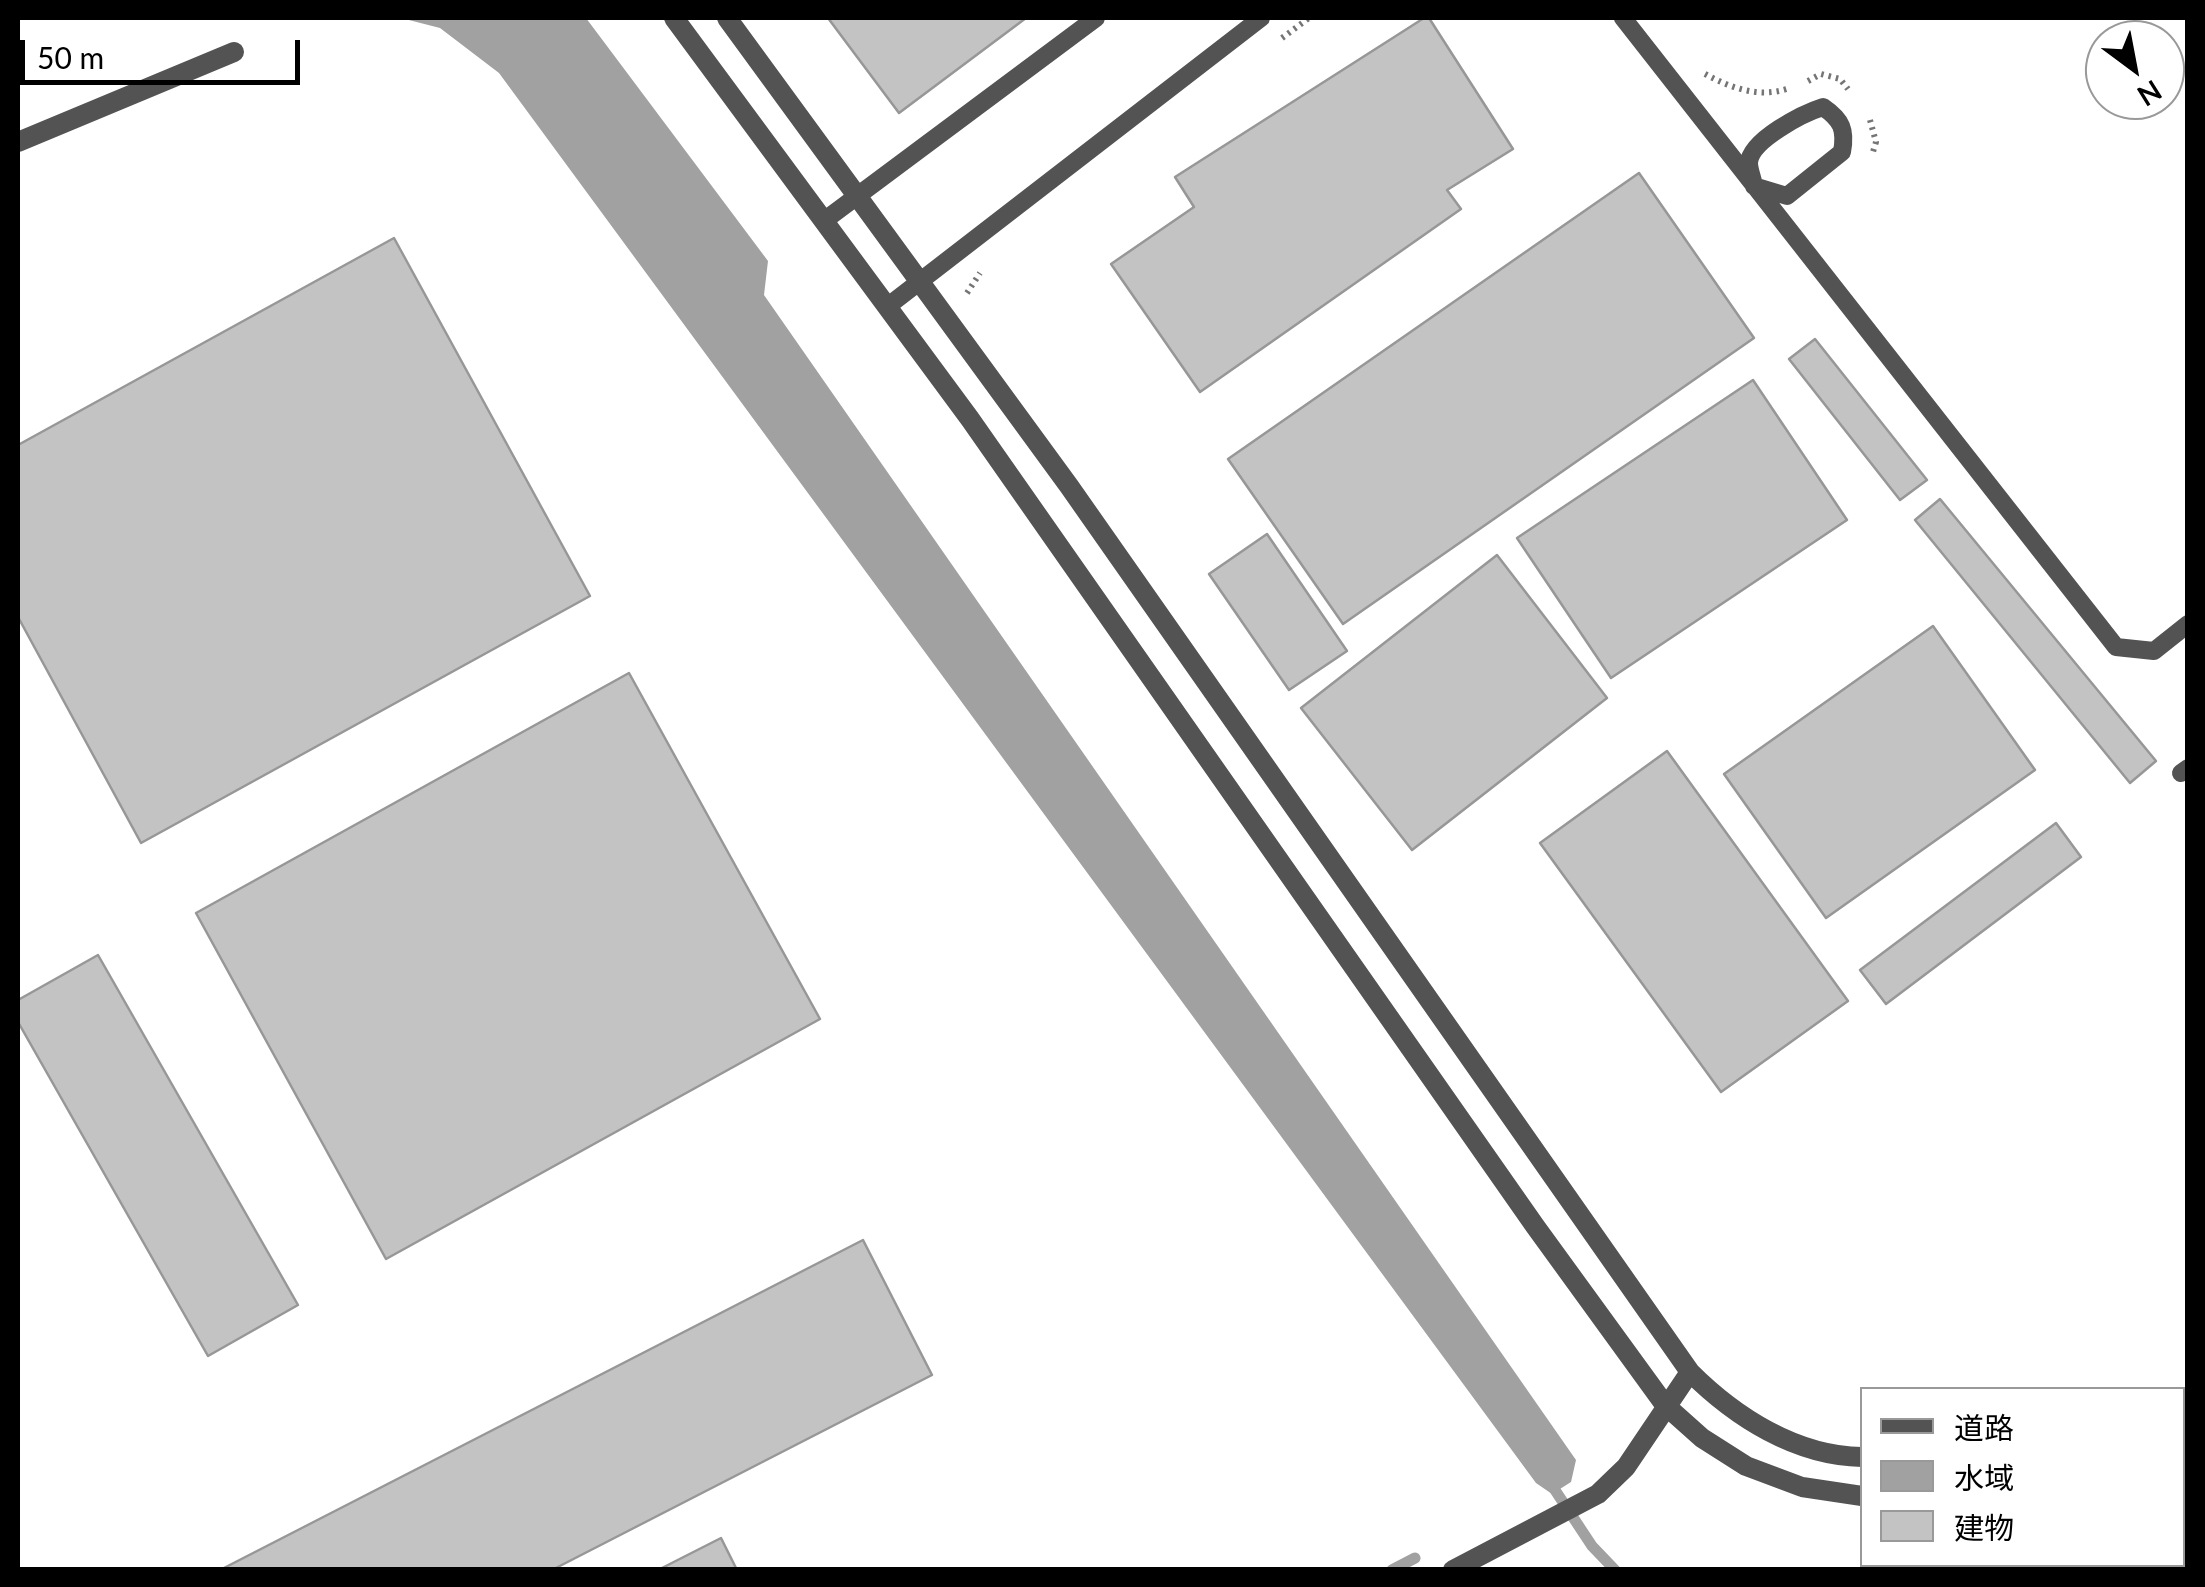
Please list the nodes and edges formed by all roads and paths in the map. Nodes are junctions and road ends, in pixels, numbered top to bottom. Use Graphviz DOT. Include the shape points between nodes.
graph roads {
  1 [pos="674,18"];
  2 [pos="726,18"];
  3 [pos="1096,18"];
  4 [pos="1261,18"];
  5 [pos="1623,18"];
  6 [pos="234,52"];
  7 [pos="1702,72"];
  8 [pos="1850,92"];
  9 [pos="1867,116"];
  10 [pos="18,142"];
  11 [pos="1870,158"];
  12 [pos="1754,186"];
  13 [pos="858,196"];
  14 [pos="825,220"];
  15 [pos="920,281"];
  16 [pos="888,306"];
  17 [pos="2188,624"];
  18 [pos="1690,1372"];
  19 [pos="1665,1405"];
  20 [pos="1860,1456"];
  21 [pos="1860,1496"];
  22 [pos="1453,1570"];
  1 -- 14 [label="street"];
  2 -- 13 [label="street"];
  3 -- 13 [label="lane"];
  4 -- 15 [label="lane"];
  5 -- 12 [label="lane"];
  6 -- 10 [label="street"];
  7 -- 8 [label="path" via="1768,95 1821,74 1840,79"];
  9 -- 11 [label="path" via="1876,142"];
  12 -- 12 [label="lane" via="1748,161 1754,148 1801,114 1823,107 1838,117 1845,133 1842,152 1822,170 1787,196"];
  12 -- 17 [label="lane" via="2116,647 2154,651"];
  13 -- 14 [label="lane"];
  13 -- 15 [label="street"];
  14 -- 16 [label="street"];
  15 -- 16 [label="lane"];
  15 -- 18 [label="street"];
  16 -- 19 [label="street"];
  18 -- 19 [label="street"];
  18 -- 20 [label="street" via="1764,1430"];
  19 -- 21 [label="street" via="1746,1466 1802,1487"];
  19 -- 22 [label="street" via="1626,1468 1598,1494"];
}
